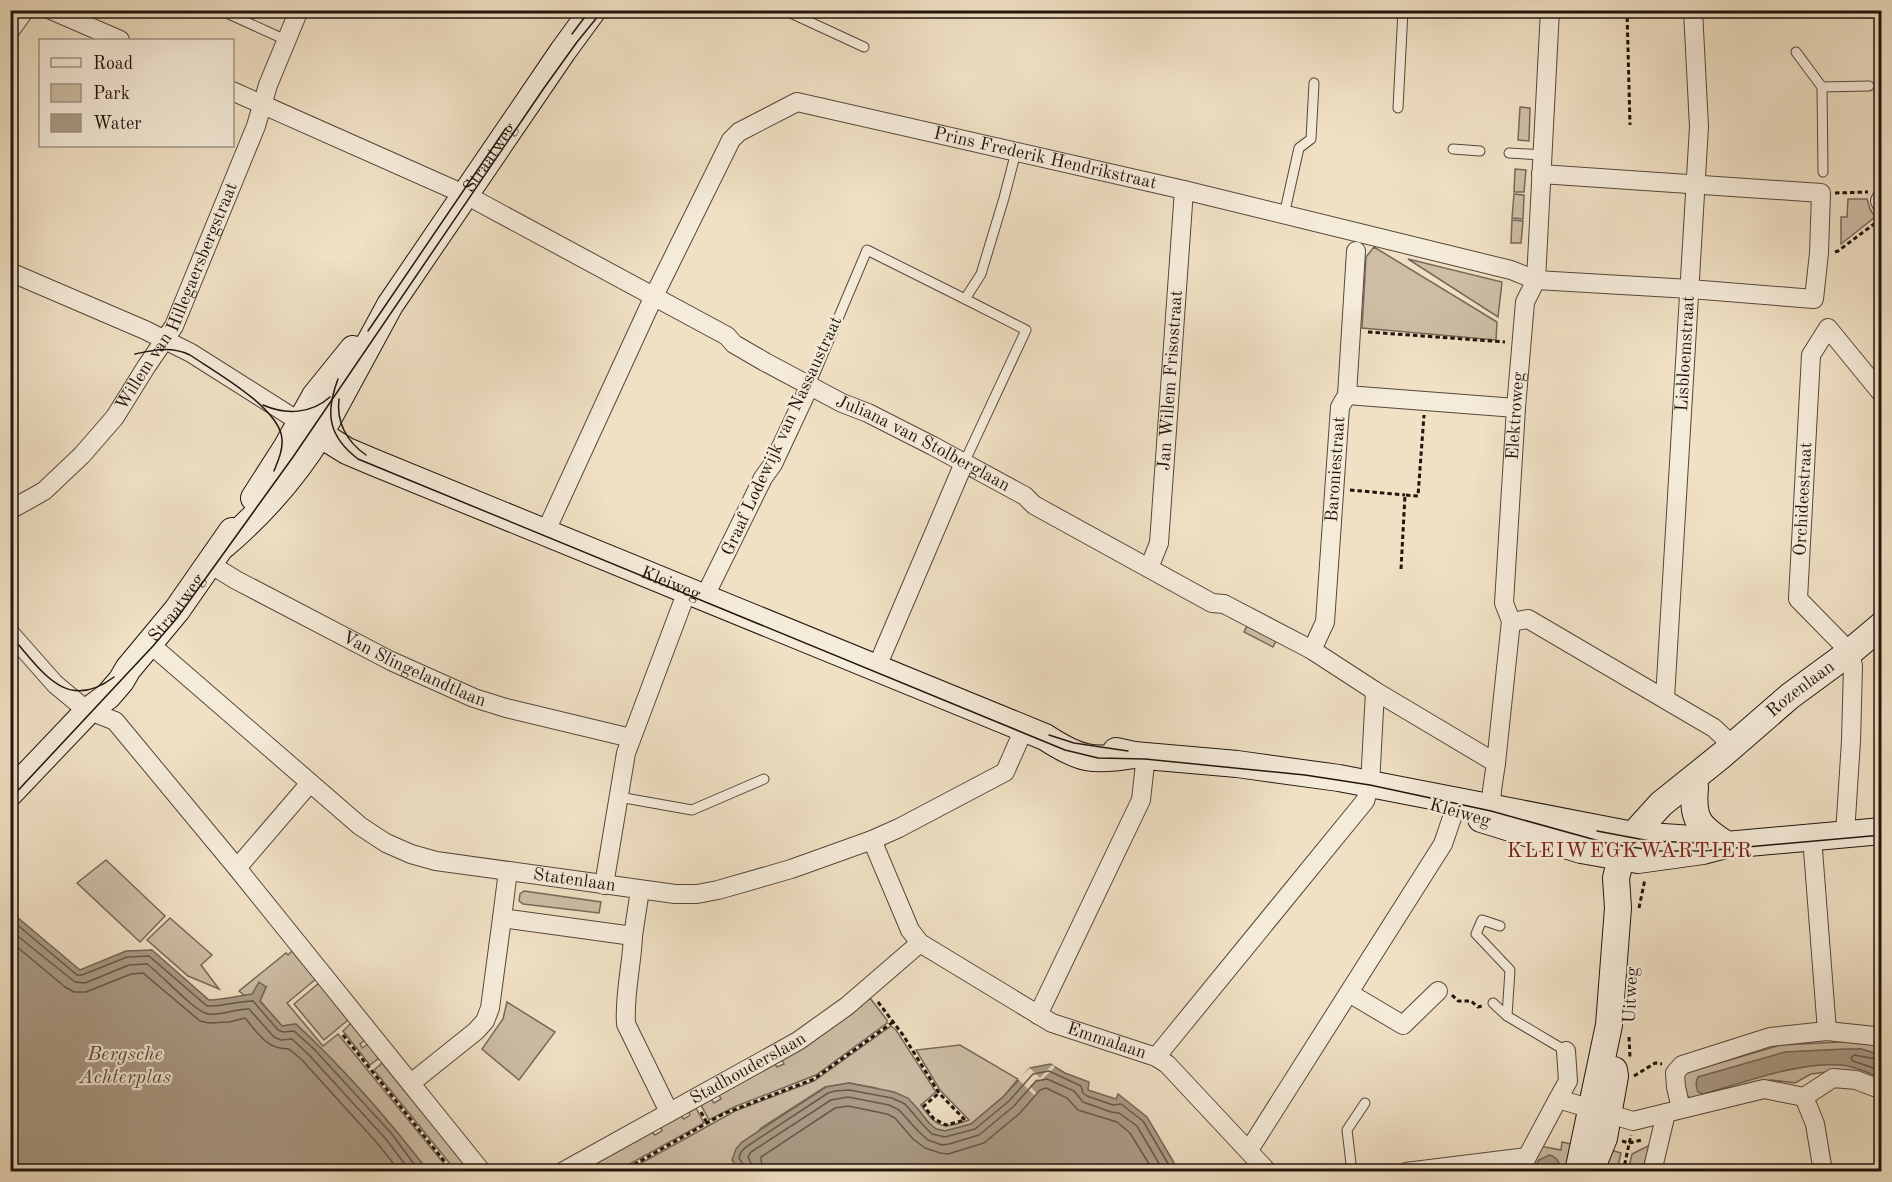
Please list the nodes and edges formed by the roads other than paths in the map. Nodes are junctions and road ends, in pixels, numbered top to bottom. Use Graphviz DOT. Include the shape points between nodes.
graph roads {
  1 [pos="25,10"];
  2 [pos="51,10"];
  3 [pos="220,10"];
  4 [pos="299,10"];
  5 [pos="593,10"];
  6 [pos="784,10"];
  7 [pos="1403,10"];
  8 [pos="1550,10"];
  9 [pos="1693,10"];
  10 [pos="10,31"];
  11 [pos="101,37"];
  12 [pos="286,40"];
  13 [pos="864,46"];
  14 [pos="1796,52"];
  15 [pos="1314,83"];
  16 [pos="1869,86"];
  17 [pos="1822,87"];
  18 [pos="234,92"];
  19 [pos="263,104"];
  20 [pos="1398,108"];
  21 [pos="1453,149"];
  22 [pos="1480,151"];
  23 [pos="1016,152"];
  24 [pos="1509,153"];
  25 [pos="1542,155"];
  26 [pos="1822,172"];
  27 [pos="1541,174"];
  28 [pos="1695,185"];
  29 [pos="1184,190"];
  30 [pos="468,196"];
  31 [pos="1284,215"];
  32 [pos="1356,251"];
  33 [pos="10,272"];
  34 [pos="1536,280"];
  35 [pos="1690,289"];
  36 [pos="654,296"];
  37 [pos="965,299"];
  38 [pos="165,340"];
  39 [pos="810,385"];
  40 [pos="1881,394"];
  41 [pos="1347,395"];
  42 [pos="1516,408"];
  43 [pos="310,428"];
  44 [pos="964,463"];
  45 [pos="10,510"];
  46 [pos="545,533"];
  47 [pos="217,555"];
  48 [pos="1149,568"];
  49 [pos="696,594"];
  50 [pos="1511,621"];
  51 [pos="1881,625"];
  52 [pos="10,633"];
  53 [pos="150,644"];
  54 [pos="1312,650"];
  55 [pos="1850,652"];
  56 [pos="876,669"];
  57 [pos="1375,691"];
  58 [pos="1665,698"];
  59 [pos="89,710"];
  60 [pos="1035,733"];
  61 [pos="631,738"];
  62 [pos="1728,750"];
  63 [pos="1140,755"];
  64 [pos="1497,763"];
  65 [pos="764,779"];
  66 [pos="310,783"];
  67 [pos="1370,783"];
  68 [pos="1695,787"];
  69 [pos="10,793"];
  70 [pos="619,797"];
  71 [pos="1456,805"];
  72 [pos="1491,814"];
  73 [pos="1881,831"];
  74 [pos="1845,834"];
  75 [pos="1812,837"];
  76 [pos="872,840"];
  77 [pos="1726,845"];
  78 [pos="1640,849"];
  79 [pos="237,868"];
  80 [pos="508,872"];
  81 [pos="604,885"];
  82 [pos="640,890"];
  83 [pos="502,918"];
  84 [pos="1500,926"];
  85 [pos="633,936"];
  86 [pos="920,943"];
  87 [pos="1438,991"];
  88 [pos="1349,993"];
  89 [pos="1493,1004"];
  90 [pos="1038,1015"];
  91 [pos="1507,1016"];
  92 [pos="1827,1031"];
  93 [pos="1881,1038"];
  94 [pos="1566,1051"];
  95 [pos="1156,1057"];
  96 [pos="411,1083"];
  97 [pos="1881,1090"];
  98 [pos="1804,1097"];
  99 [pos="1558,1099"];
  100 [pos="1365,1103"];
  101 [pos="1673,1111"];
  102 [pos="669,1112"];
  103 [pos="1611,1114"];
  104 [pos="1249,1150"];
  105 [pos="1524,1164"];
  106 [pos="482,1172"];
  107 [pos="562,1172"];
  108 [pos="1268,1172"];
  109 [pos="1352,1172"];
  110 [pos="1406,1172"];
  111 [pos="1578,1172"];
  112 [pos="1590,1172"];
  113 [pos="1652,1172"];
  114 [pos="1823,1172"];
  1 -- 10 [label="street"];
  2 -- 11 [label="street"];
  3 -- 12 [label="lane"];
  4 -- 12 [label="street, Willem van Hillegaersbergstraat"];
  5 -- 30 [label="street, Straatweg"];
  6 -- 13 [label="lane"];
  7 -- 20 [label="lane"];
  8 -- 25 [label="street, Elektroweg"];
  9 -- 28 [label="street, Lisbloemstraat" via="1699,127"];
  12 -- 19 [label="street, Willem van Hillegaersbergstraat"];
  14 -- 17 [label="lane"];
  15 -- 31 [label="lane" via="1311,139 1299,148"];
  16 -- 17 [label="lane"];
  17 -- 26 [label="lane"];
  18 -- 19 [label="street, Juliana van Stolberglaan"];
  19 -- 30 [label="street, Juliana van Stolberglaan"];
  19 -- 38 [label="street, Willem van Hillegaersbergstraat"];
  21 -- 22 [label="lane"];
  23 -- 29 [label="street, Prins Frederik Hendrikstraat"];
  23 -- 36 [label="street, Prins Frederik Hendrikstraat" via="797,102 731,140"];
  23 -- 37 [label="lane" via="981,274"];
  24 -- 25 [label="lane"];
  25 -- 27 [label="street, Elektroweg"];
  27 -- 28 [label="street"];
  27 -- 34 [label="street, Elektroweg"];
  28 -- 35 [label="street, Lisbloemstraat"];
  28 -- 35 [label="street, Prins Frederik Hendrikstraat" via="1821,193 1819,253 1814,299"];
  29 -- 31 [label="street, Prins Frederik Hendrikstraat"];
  29 -- 48 [label="street, Jan Willem Frisostraat" via="1159,543"];
  30 -- 36 [label="street, Juliana van Stolberglaan"];
  30 -- 43 [label="street, Straatweg" via="390,305"];
  31 -- 34 [label="street, Prins Frederik Hendrikstraat" via="1511,270"];
  32 -- 41 [label="street, Baroniestraat"];
  33 -- 38 [label="street"];
  34 -- 35 [label="street, Prins Frederik Hendrikstraat"];
  34 -- 42 [label="street, Elektroweg" via="1525,302"];
  35 -- 58 [label="street, Lisbloemstraat"];
  36 -- 39 [label="street, Juliana van Stolberglaan"];
  36 -- 46 [label="street, Prins Frederik Hendrikstraat"];
  37 -- 39 [label="lane, Graaf Lodewijk van Nassaustraat" via="867,250"];
  37 -- 44 [label="lane" via="1026,330"];
  38 -- 43 [label="street"];
  38 -- 45 [label="street, Willem van Hillegaersbergstraat" via="115,417 82,455 44,491"];
  39 -- 44 [label="street, Juliana van Stolberglaan"];
  39 -- 49 [label="street, Graaf Lodewijk van Nassaustraat" via="773,464"];
  40 -- 55 [label="street, Orchideestraat" via="1828,328 1811,355 1798,599"];
  41 -- 42 [label="street"];
  41 -- 54 [label="street, Baroniestraat" via="1340,406 1325,622"];
  42 -- 50 [label="street, Elektroweg" via="1504,603"];
  43 -- 46 [label="street, Kleiweg" via="347,451"];
  43 -- 47 [label="street, Straatweg" via="303,460"];
  44 -- 48 [label="street, Juliana van Stolberglaan"];
  44 -- 56 [label="street"];
  46 -- 49 [label="street, Kleiweg"];
  47 -- 53 [label="street, Straatweg"];
  47 -- 61 [label="street, Van Slingelandtlaan" via="236,580 391,661 474,698"];
  48 -- 54 [label="street, Juliana van Stolberglaan"];
  49 -- 56 [label="street, Kleiweg"];
  49 -- 61 [label="street, Graaf Lodewijk van Nassaustraat"];
  50 -- 58 [label="street" via="1528,619"];
  50 -- 64 [label="street, Elektroweg"];
  51 -- 55 [label="street, Rozenlaan"];
  52 -- 59 [label="street" via="47,676"];
  53 -- 59 [label="street, Straatweg"];
  53 -- 66 [label="street, Statenlaan"];
  54 -- 57 [label="street, Juliana van Stolberglaan"];
  55 -- 62 [label="street, Rozenlaan"];
  55 -- 74 [label="street" via="1852,709"];
  56 -- 60 [label="street, Kleiweg"];
  57 -- 64 [label="street, Juliana van Stolberglaan"];
  57 -- 67 [label="street"];
  58 -- 62 [label="street" via="1714,728"];
  59 -- 69 [label="street, Straatweg"];
  59 -- 79 [label="street" via="115,721"];
  60 -- 63 [label="street, Kleiweg"];
  60 -- 76 [label="street, Statenlaan" via="1005,772"];
  61 -- 70 [label="street, Graaf Lodewijk van Nassaustraat"];
  62 -- 68 [label="street, Rozenlaan"];
  62 -- 78 [label="street, Rozenlaan" via="1661,804"];
  63 -- 67 [label="street, Kleiweg"];
  63 -- 90 [label="street" via="1141,800"];
  64 -- 72 [label="street, Elektroweg"];
  65 -- 70 [label="lane" via="692,810"];
  66 -- 79 [label="street"];
  66 -- 80 [label="street, Statenlaan" via="360,826 411,855"];
  67 -- 71 [label="street, Kleiweg" via="1404,797"];
  67 -- 95 [label="street" via="1365,801"];
  68 -- 77 [label="street" via="1698,823"];
  68 -- 78 [label="street, Rozenlaan"];
  70 -- 81 [label="street, Graaf Lodewijk van Nassaustraat"];
  71 -- 72 [label="street, Kleiweg"];
  71 -- 88 [label="street" via="1443,844"];
  72 -- 78 [label="street, Kleiweg"];
  73 -- 74 [label="street, Kleiweg"];
  74 -- 75 [label="street, Kleiweg"];
  75 -- 77 [label="street, Kleiweg"];
  75 -- 92 [label="street"];
  76 -- 82 [label="street, Statenlaan" via="718,890 675,894"];
  76 -- 86 [label="street" via="910,930"];
  77 -- 78 [label="street, Kleiweg" via="1693,839"];
  78 -- 103 [label="street, Uitweg" via="1616,878 1628,912"];
  79 -- 96 [label="street"];
  80 -- 81 [label="street, Statenlaan"];
  80 -- 83 [label="street"];
  81 -- 82 [label="street, Statenlaan"];
  82 -- 85 [label="street"];
  83 -- 85 [label="street"];
  83 -- 96 [label="street" via="485,1021"];
  84 -- 91 [label="lane" via="1482,920 1476,934 1510,970"];
  85 -- 102 [label="street" via="626,1024"];
  86 -- 90 [label="street, Emmalaan"];
  86 -- 102 [label="street, Stadhouderslaan" via="847,1006 798,1041"];
  87 -- 88 [label="street" via="1403,1025"];
  88 -- 104 [label="street"];
  89 -- 91 [label="lane"];
  90 -- 95 [label="street, Emmalaan"];
  91 -- 94 [label="lane"];
  92 -- 93 [label="street"];
  92 -- 101 [label="street" via="1770,1037 1682,1065 1675,1073"];
  94 -- 99 [label="street" via="1568,1081"];
  95 -- 104 [label="street, Emmalaan"];
  96 -- 106 [label="street"];
  97 -- 98 [label="street" via="1856,1080 1833,1078"];
  98 -- 101 [label="street" via="1764,1089"];
  98 -- 114 [label="street" via="1815,1124"];
  99 -- 103 [label="street"];
  99 -- 105 [label="street"];
  100 -- 109 [label="lane" via="1347,1130"];
  101 -- 103 [label="street"];
  101 -- 113 [label="street"];
  102 -- 107 [label="street, Stadhouderslaan"];
  103 -- 111 [label="street"];
  103 -- 112 [label="street"];
  104 -- 108 [label="street, Emmalaan"];
  105 -- 110 [label="street"];
}
